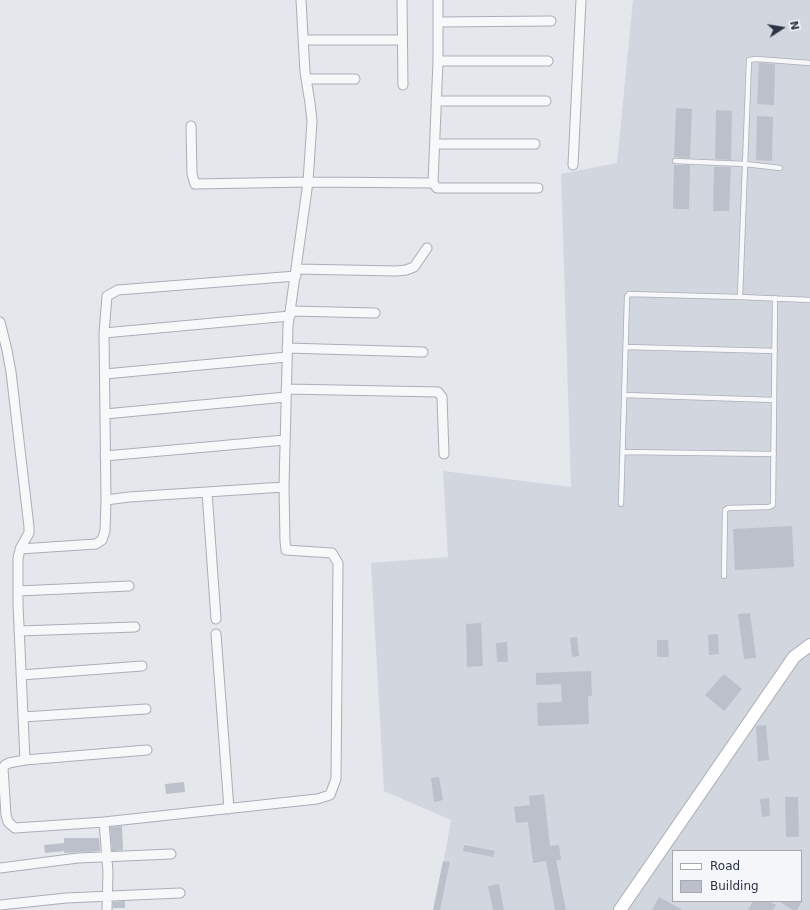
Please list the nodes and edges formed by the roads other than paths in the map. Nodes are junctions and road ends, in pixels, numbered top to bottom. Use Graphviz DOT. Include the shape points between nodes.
graph roads {
  1 [pos="301,0"];
  2 [pos="402,0"];
  3 [pos="438,0"];
  4 [pos="581,0"];
  5 [pos="551,21"];
  6 [pos="438,22"];
  7 [pos="303,40"];
  8 [pos="402,40"];
  9 [pos="438,61"];
  10 [pos="548,61"];
  11 [pos="810,63"];
  12 [pos="306,79"];
  13 [pos="355,79"];
  14 [pos="403,85"];
  15 [pos="436,101"];
  16 [pos="546,101"];
  17 [pos="191,126"];
  18 [pos="435,144"];
  19 [pos="535,144"];
  20 [pos="676,161"];
  21 [pos="745,164"];
  22 [pos="573,165"];
  23 [pos="780,168"];
  24 [pos="308,182"];
  25 [pos="433,183"];
  26 [pos="538,188"];
  27 [pos="427,248"];
  28 [pos="296,272"];
  29 [pos="740,296"];
  30 [pos="775,298"];
  31 [pos="810,300"];
  32 [pos="375,313"];
  33 [pos="290,314"];
  34 [pos="0,322"];
  35 [pos="104,333"];
  36 [pos="626,347"];
  37 [pos="775,351"];
  38 [pos="287,352"];
  39 [pos="423,352"];
  40 [pos="105,374"];
  41 [pos="286,393"];
  42 [pos="625,395"];
  43 [pos="774,400"];
  44 [pos="105,414"];
  45 [pos="285,440"];
  46 [pos="623,452"];
  47 [pos="444,454"];
  48 [pos="774,454"];
  49 [pos="105,456"];
  50 [pos="284,487"];
  51 [pos="207,492"];
  52 [pos="106,500"];
  53 [pos="621,504"];
  54 [pos="20,549"];
  55 [pos="724,576"];
  56 [pos="129,586"];
  57 [pos="18,591"];
  58 [pos="216,619"];
  59 [pos="135,627"];
  60 [pos="19,631"];
  61 [pos="216,634"];
  62 [pos="810,644"];
  63 [pos="142,666"];
  64 [pos="21,675"];
  65 [pos="146,709"];
  66 [pos="23,716"];
  67 [pos="147,750"];
  68 [pos="25,760"];
  69 [pos="229,809"];
  70 [pos="3,815"];
  71 [pos="104,822"];
  72 [pos="172,854"];
  73 [pos="107,857"];
  74 [pos="0,868"];
  75 [pos="180,893"];
  76 [pos="107,896"];
  77 [pos="0,905"];
  78 [pos="107,910"];
  79 [pos="620,910"];
  1 -- 7 [label="street"];
  2 -- 8 [label="street"];
  3 -- 6 [label="street"];
  4 -- 22 [label="street"];
  5 -- 6 [label="street"];
  6 -- 9 [label="street"];
  7 -- 8 [label="street"];
  7 -- 12 [label="street"];
  8 -- 14 [label="street"];
  9 -- 10 [label="street"];
  9 -- 15 [label="street"];
  11 -- 21 [label="lane" via="749,60"];
  12 -- 13 [label="street"];
  12 -- 24 [label="street" via="312,121"];
  15 -- 16 [label="street"];
  15 -- 18 [label="street"];
  17 -- 24 [label="street" via="192,174 195,184"];
  18 -- 19 [label="street"];
  18 -- 25 [label="street"];
  20 -- 21 [label="lane"];
  21 -- 23 [label="lane"];
  21 -- 29 [label="lane"];
  24 -- 25 [label="street"];
  24 -- 28 [label="street"];
  25 -- 26 [label="street" via="437,188"];
  27 -- 28 [label="street" via="414,267 406,270"];
  28 -- 33 [label="street"];
  28 -- 35 [label="street" via="118,290 107,296"];
  29 -- 30 [label="lane"];
  29 -- 36 [label="lane" via="629,294"];
  30 -- 31 [label="lane"];
  30 -- 37 [label="lane"];
  32 -- 33 [label="street"];
  33 -- 35 [label="street"];
  33 -- 38 [label="street"];
  34 -- 54 [label="street" via="12,372 30,527"];
  35 -- 40 [label="street"];
  36 -- 37 [label="lane"];
  36 -- 42 [label="lane"];
  37 -- 43 [label="lane"];
  38 -- 39 [label="street"];
  38 -- 40 [label="street"];
  38 -- 41 [label="street"];
  40 -- 44 [label="street"];
  41 -- 44 [label="street"];
  41 -- 45 [label="street"];
  41 -- 47 [label="street" via="438,392 442,397"];
  42 -- 43 [label="lane"];
  42 -- 46 [label="lane"];
  43 -- 48 [label="lane"];
  44 -- 49 [label="street"];
  45 -- 49 [label="street"];
  45 -- 50 [label="street"];
  46 -- 48 [label="lane"];
  46 -- 53 [label="lane"];
  48 -- 55 [label="lane" via="773,505 725,510"];
  49 -- 52 [label="street"];
  50 -- 51 [label="street"];
  50 -- 69 [label="street" via="286,550 332,553 338,563 336,779 330,795 324,797"];
  51 -- 52 [label="street"];
  51 -- 58 [label="street"];
  52 -- 54 [label="street" via="105,531 102,540 96,544"];
  54 -- 57 [label="street"];
  56 -- 57 [label="street"];
  57 -- 60 [label="street"];
  59 -- 60 [label="street"];
  60 -- 64 [label="street"];
  61 -- 69 [label="street"];
  62 -- 79 [label="street" via="794,657"];
  63 -- 64 [label="street"];
  64 -- 66 [label="street"];
  65 -- 66 [label="street"];
  66 -- 68 [label="street"];
  67 -- 68 [label="street"];
  68 -- 70 [label="street" via="9,763 3,768"];
  69 -- 71 [label="street"];
  70 -- 71 [label="street" via="14,828"];
  71 -- 73 [label="street"];
  72 -- 73 [label="street"];
  73 -- 74 [label="street"];
  73 -- 76 [label="street"];
  75 -- 76 [label="street"];
  76 -- 77 [label="street"];
  76 -- 78 [label="street"];
}
